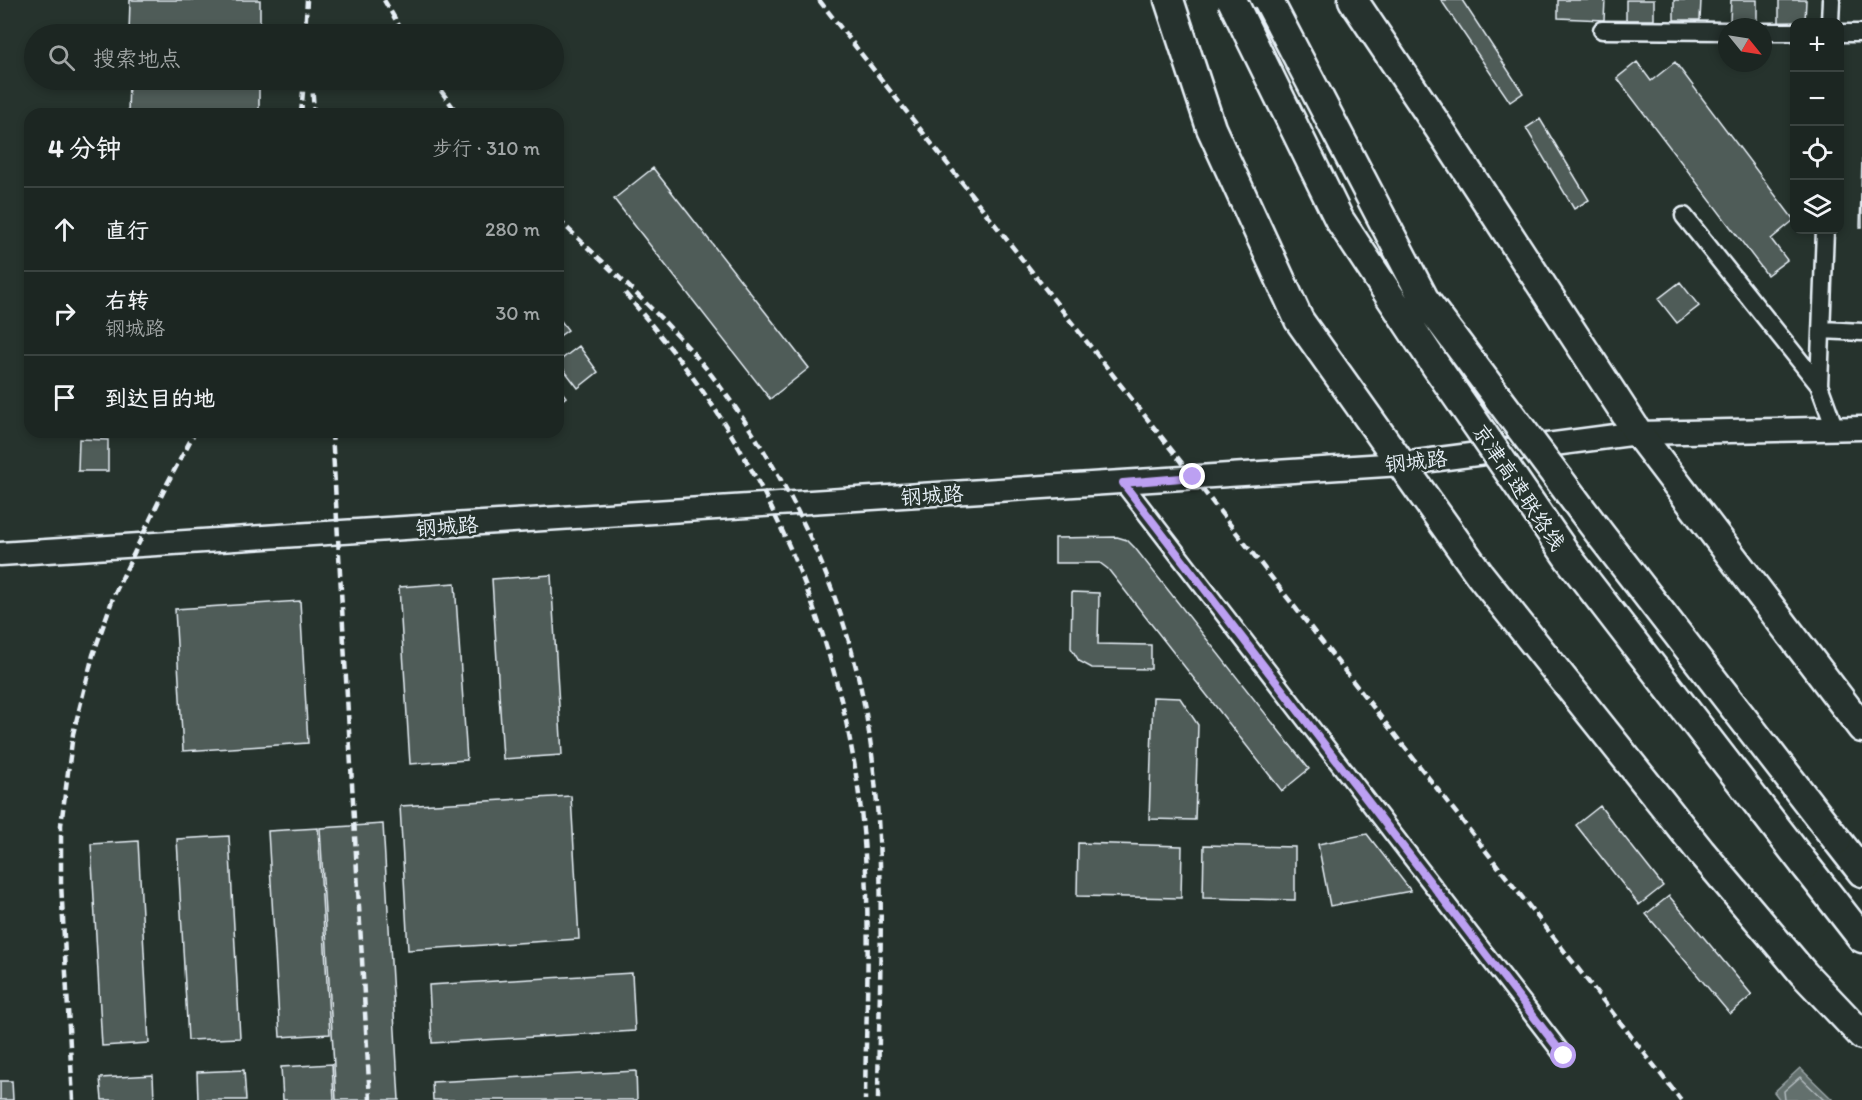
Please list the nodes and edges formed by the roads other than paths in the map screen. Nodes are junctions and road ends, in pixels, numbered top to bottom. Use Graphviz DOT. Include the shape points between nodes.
graph roads {
  1 [pos="1169,0"];
  2 [pos="1232,0"];
  3 [pos="1268,0"];
  4 [pos="1353,0"];
  5 [pos="1831,0"];
  6 [pos="1830,18"];
  7 [pos="1602,30"];
  8 [pos="1718,32"];
  9 [pos="1772,32"];
  10 [pos="1790,32"];
  11 [pos="1844,33"];
  12 [pos="1862,33"];
  13 [pos="1684,216"];
  14 [pos="1825,234"];
  15 [pos="1822,330"];
  16 [pos="1862,332"];
  17 [pos="1819,385"];
  18 [pos="1835,429"];
  19 [pos="1862,429"];
  20 [pos="1638,433"];
  21 [pos="1401,464"];
  22 [pos="1123,483"];
  23 [pos="0,554"];
  24 [pos="1862,728"];
  25 [pos="1862,872"];
  26 [pos="1862,938"];
  27 [pos="1862,1035"];
  28 [pos="1564,1056"];
  1 -- 21 [label="highway" via="1211,128 1299,320"];
  2 -- 26 [label="highway, 京津高速联络线, bridge" via="1339,219 1436,366 1570,560"];
  3 -- 25 [label="highway, 京津高速联络线, bridge" via="1424,299"];
  4 -- 20 [label="highway"];
  5 -- 6 [label="street"];
  7 -- 8 [label="street"];
  9 -- 10 [label="street"];
  11 -- 12 [label="street"];
  13 -- 17 [label="street"];
  14 -- 15 [label="street"];
  15 -- 16 [label="street"];
  15 -- 17 [label="street"];
  17 -- 18 [label="street"];
  18 -- 19 [label="street, 钢城路"];
  18 -- 20 [label="street, 钢城路"];
  20 -- 21 [label="street, 钢城路"];
  20 -- 24 [label="highway"];
  21 -- 22 [label="street, 钢城路"];
  21 -- 27 [label="highway" via="1480,575 1701,852 1804,974"];
  22 -- 23 [label="street, 钢城路"];
  22 -- 28 [label="street"];
}
